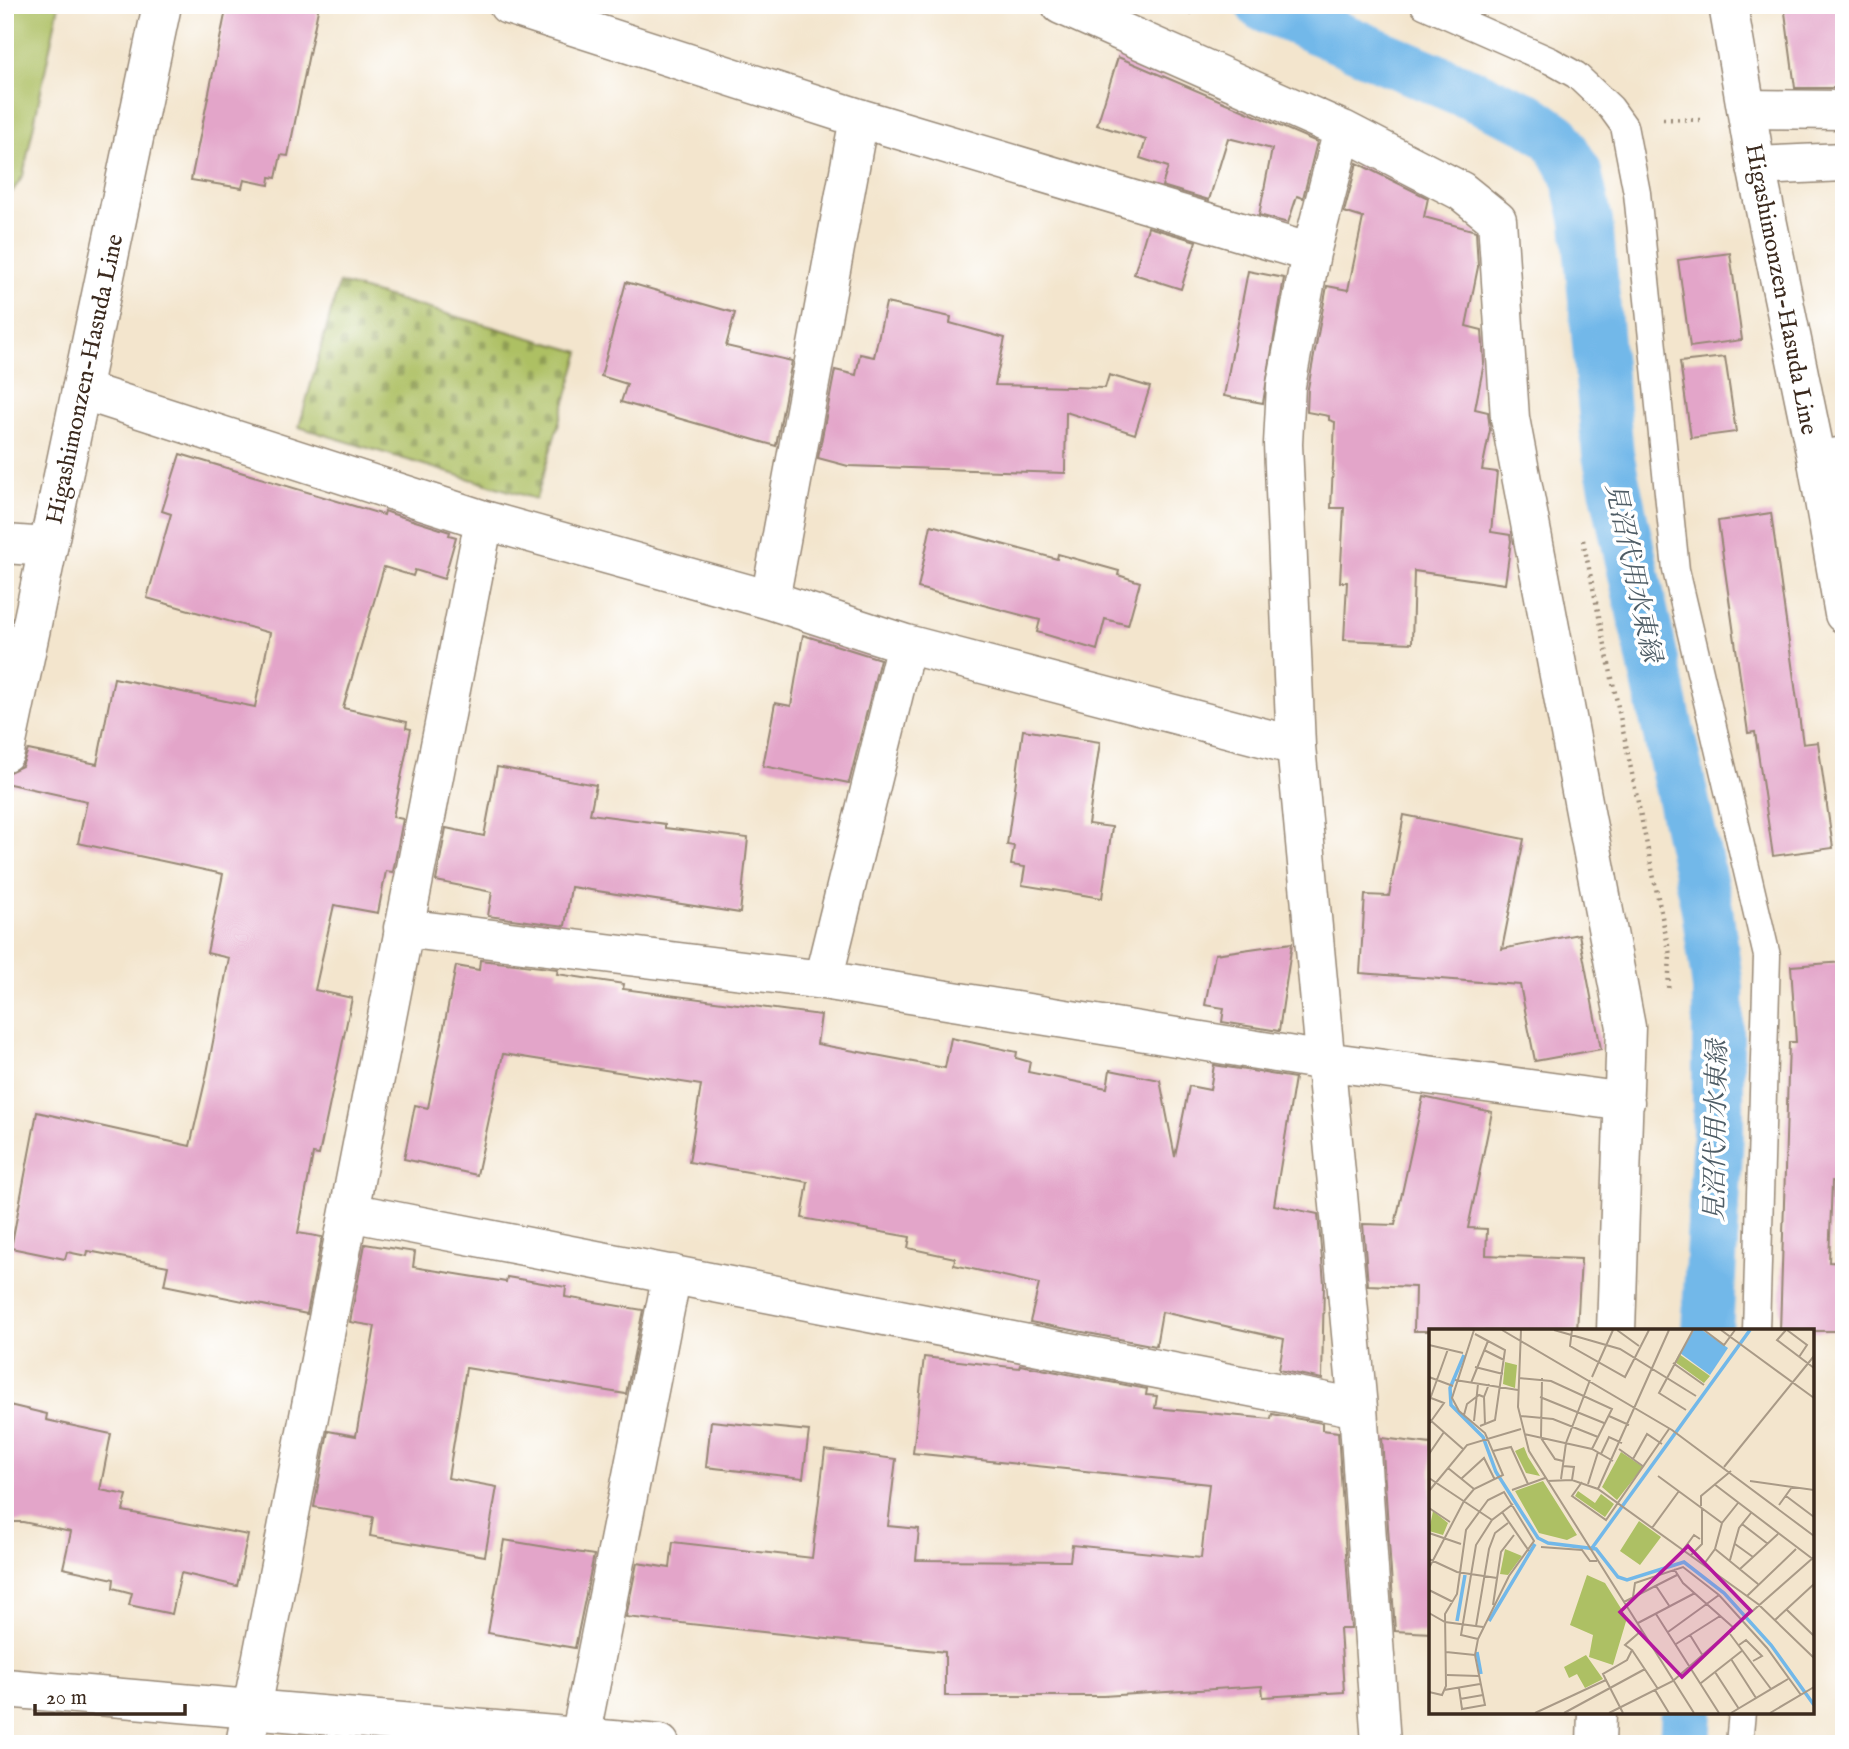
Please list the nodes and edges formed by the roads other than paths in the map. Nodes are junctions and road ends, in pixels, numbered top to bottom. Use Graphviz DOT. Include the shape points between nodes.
graph roads {
  1 [pos="162,5"];
  2 [pos="508,5"];
  3 [pos="1061,5"];
  4 [pos="1424,5"];
  5 [pos="1728,5"];
  6 [pos="1844,110"];
  7 [pos="1748,114"];
  8 [pos="859,118"];
  9 [pos="1343,131"];
  10 [pos="1844,162"];
  11 [pos="1756,166"];
  12 [pos="1311,253"];
  13 [pos="81,390"];
  14 [pos="1830,458"];
  15 [pos="484,520"];
  16 [pos="5,544"];
  17 [pos="48,547"];
  18 [pos="770,600"];
  19 [pos="1844,614"];
  20 [pos="906,643"];
  21 [pos="1296,746"];
  22 [pos="5,752"];
  23 [pos="403,928"];
  24 [pos="823,980"];
  25 [pos="1325,1060"];
  26 [pos="1625,1102"];
  27 [pos="349,1212"];
  28 [pos="672,1274"];
  29 [pos="1616,1329"];
  30 [pos="1756,1329"];
  31 [pos="1358,1408"];
  32 [pos="5,1688"];
  33 [pos="1597,1714"];
  34 [pos="1742,1714"];
  35 [pos="249,1726"];
  36 [pos="580,1738"];
  37 [pos="660,1744"];
  38 [pos="1381,1744"];
  39 [pos="1596,1744"];
  40 [pos="1739,1744"];
  1 -- 13 [label="street, Higashimonzen-Hasuda Line"];
  2 -- 8 [label="street"];
  3 -- 9 [label="street"];
  4 -- 30 [label="lane" via="1576,75 1624,126 1637,193 1676,570 1767,956"];
  5 -- 7 [label="street, Higashimonzen-Hasuda Line"];
  6 -- 7 [label="street"];
  7 -- 11 [label="street, Higashimonzen-Hasuda Line"];
  8 -- 12 [label="street"];
  8 -- 18 [label="street"];
  9 -- 12 [label="street"];
  9 -- 26 [label="street" via="1461,191 1497,220 1510,418 1626,1027"];
  10 -- 11 [label="street"];
  11 -- 14 [label="street, Higashimonzen-Hasuda Line"];
  12 -- 21 [label="street" via="1286,385 1283,444"];
  13 -- 15 [label="street"];
  13 -- 17 [label="street, Higashimonzen-Hasuda Line"];
  14 -- 19 [label="street, Higashimonzen-Hasuda Line"];
  15 -- 18 [label="street"];
  15 -- 23 [label="street"];
  16 -- 17 [label="street"];
  17 -- 22 [label="street, Higashimonzen-Hasuda Line"];
  18 -- 20 [label="street"];
  20 -- 21 [label="street"];
  20 -- 24 [label="street"];
  21 -- 25 [label="street"];
  23 -- 24 [label="street"];
  23 -- 27 [label="street"];
  24 -- 25 [label="street"];
  25 -- 26 [label="street"];
  25 -- 31 [label="street"];
  26 -- 29 [label="street"];
  27 -- 28 [label="street"];
  27 -- 35 [label="street"];
  28 -- 31 [label="street"];
  28 -- 36 [label="street"];
  31 -- 38 [label="street"];
  32 -- 35 [label="street"];
  33 -- 39 [label="street"];
  34 -- 40 [label="lane"];
  35 -- 36 [label="street"];
  36 -- 37 [label="street"];
}
